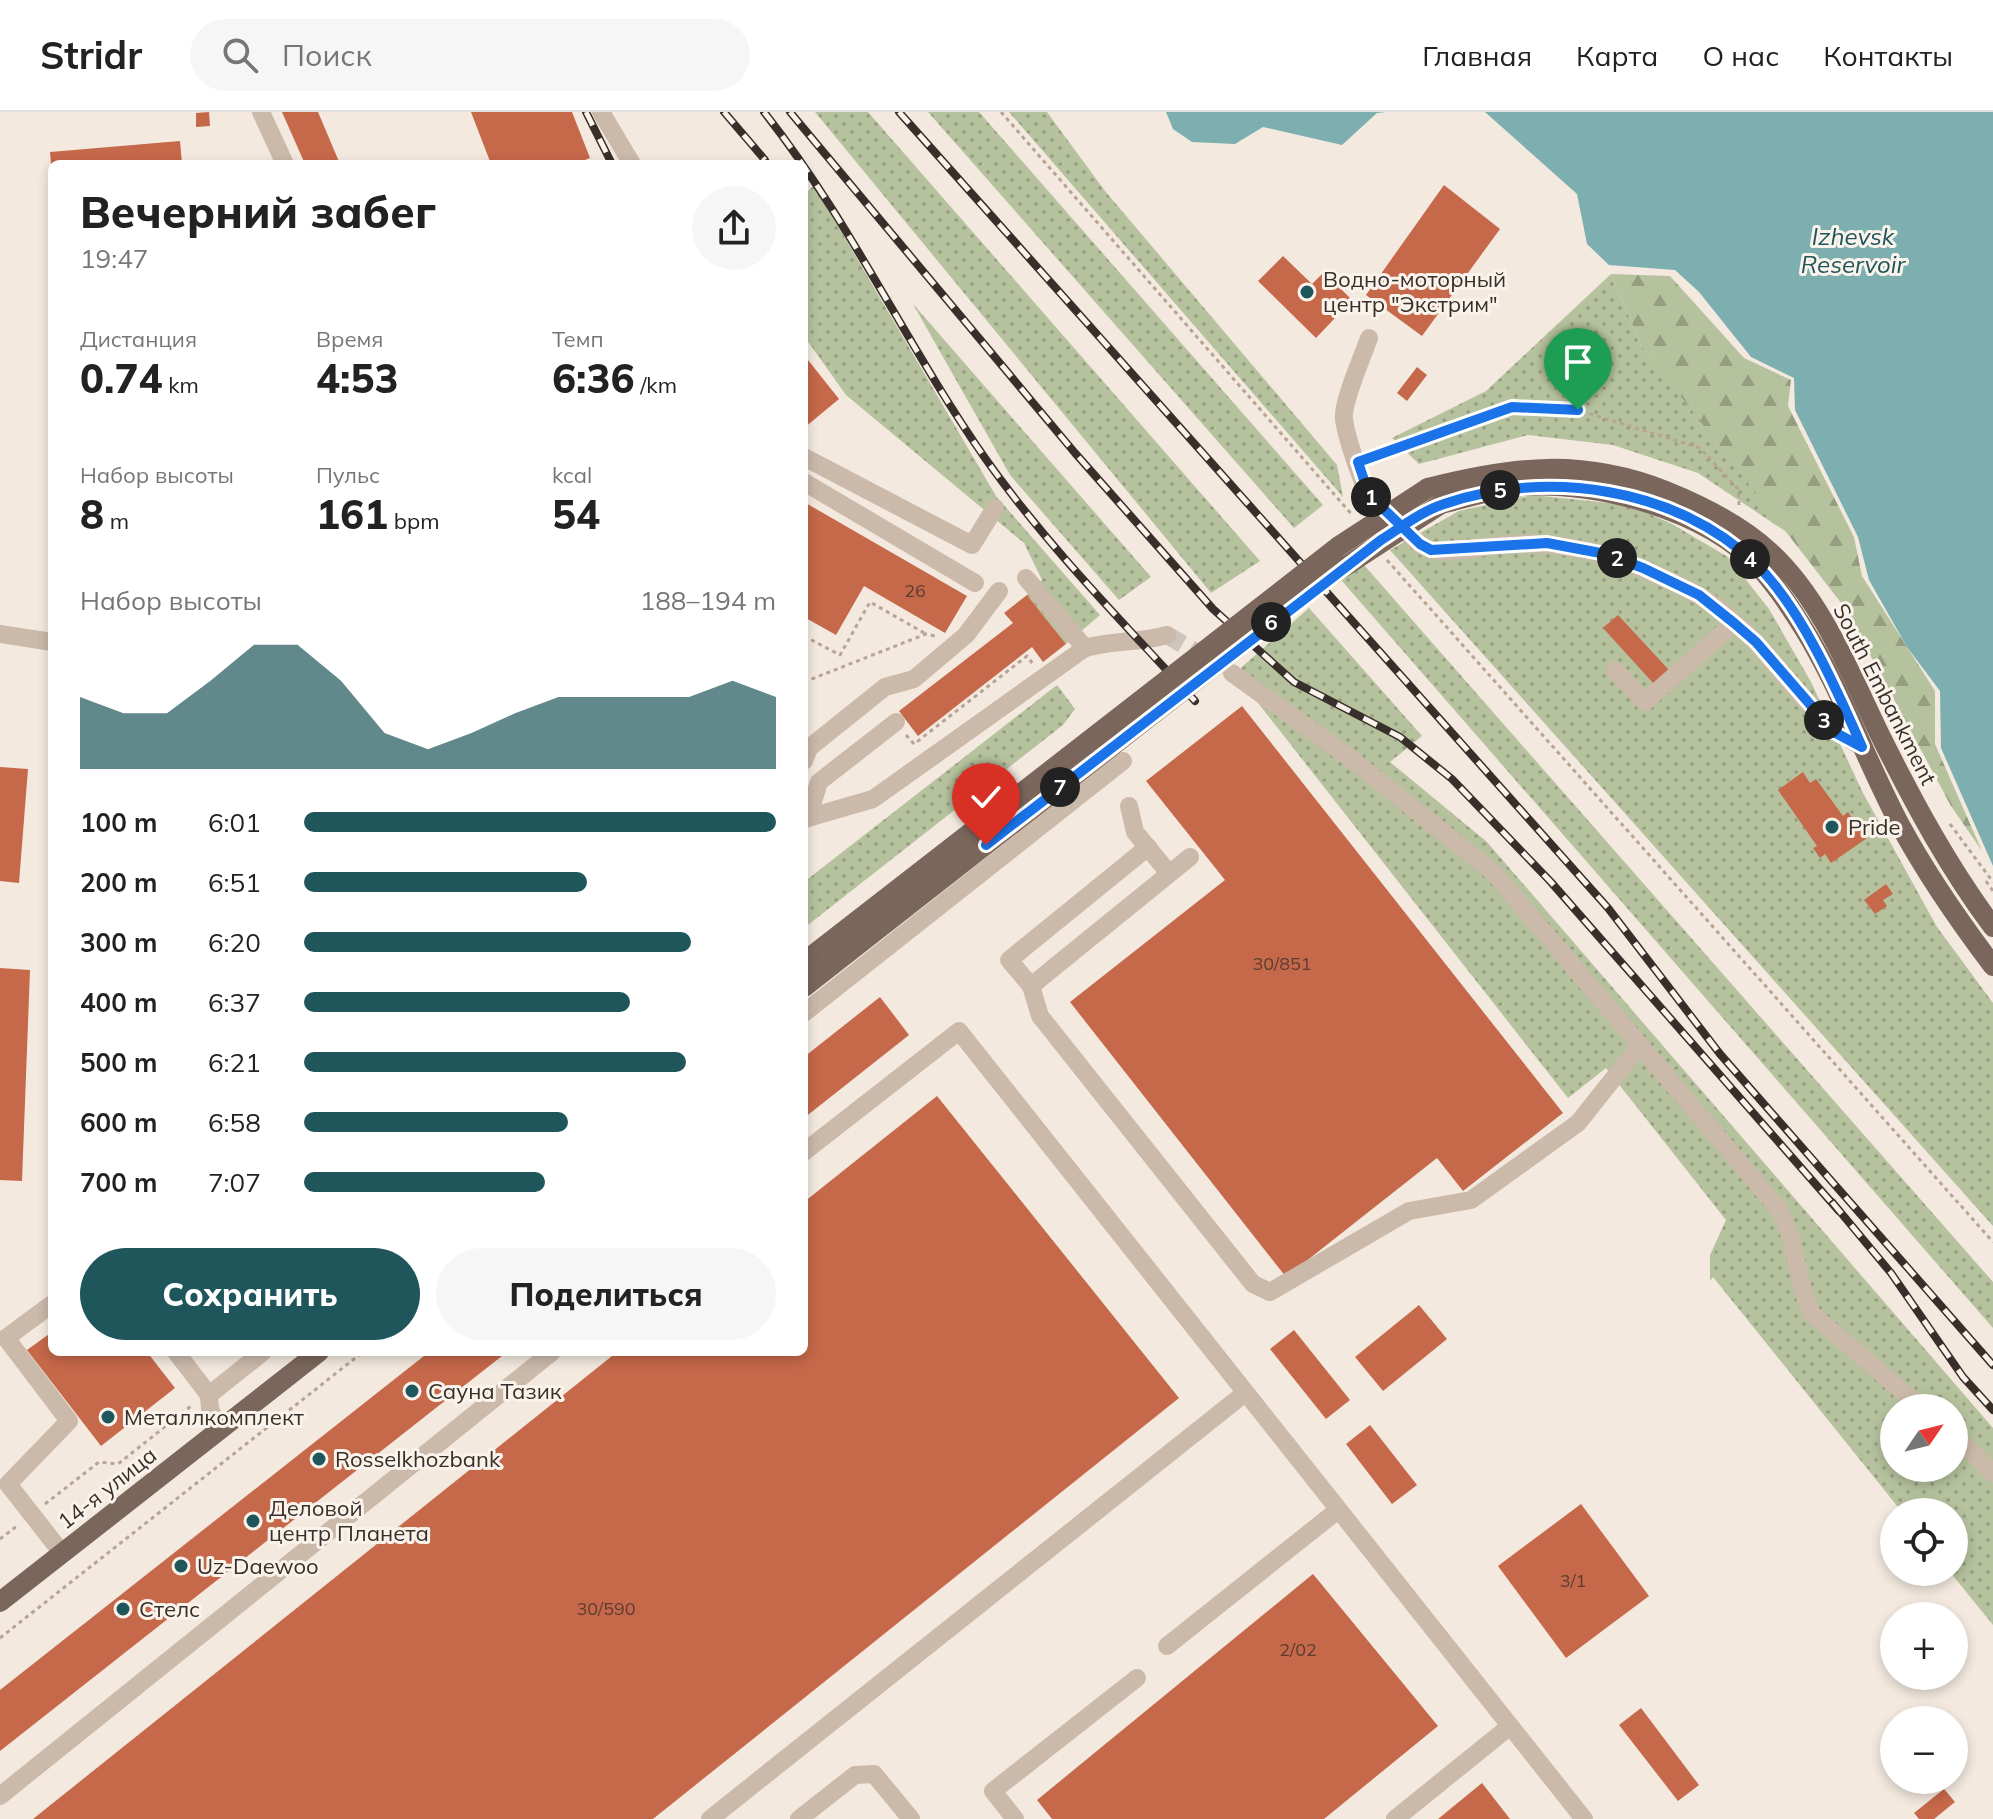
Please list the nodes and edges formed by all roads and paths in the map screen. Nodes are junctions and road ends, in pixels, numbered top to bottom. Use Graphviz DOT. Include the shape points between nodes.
graph roads {
  1 [pos="261,112"];
  2 [pos="601,112"];
  3 [pos="1001,112"];
  4 [pos="283,160"];
  5 [pos="630,160"];
  6 [pos="1369,338"];
  7 [pos="808,459"];
  8 [pos="1358,462"];
  9 [pos="808,484"];
  10 [pos="1435,496"];
  11 [pos="1339,498"];
  12 [pos="995,508"];
  13 [pos="1739,509"];
  14 [pos="1384,556"];
  15 [pos="1026,578"];
  16 [pos="975,583"];
  17 [pos="999,591"];
  18 [pos="1734,623"];
  19 [pos="0,634"];
  20 [pos="926,634"];
  21 [pos="1167,635"];
  22 [pos="938,636"];
  23 [pos="808,638"];
  24 [pos="48,641"];
  25 [pos="1085,648"];
  26 [pos="1615,670"];
  27 [pos="1232,673"];
  28 [pos="1044,678"];
  29 [pos="808,680"];
  30 [pos="896,722"];
  31 [pos="1862,747"];
  32 [pos="808,751"];
  33 [pos="1123,761"];
  34 [pos="1129,806"];
  35 [pos="808,812"];
  36 [pos="808,817"];
  37 [pos="1949,821"];
  38 [pos="1148,847"];
  39 [pos="1190,857"];
  40 [pos="1168,872"];
  41 [pos="1993,882"];
  42 [pos="1993,927"];
  43 [pos="808,959"];
  44 [pos="1993,966"];
  45 [pos="808,984"];
  46 [pos="1031,986"];
  47 [pos="808,1010"];
  48 [pos="1640,1045"];
  49 [pos="808,1149"];
  50 [pos="1993,1242"];
  51 [pos="48,1307"];
  52 [pos="179,1356"];
  53 [pos="259,1356"];
  54 [pos="314,1356"];
  55 [pos="358,1356"];
  56 [pos="547,1356"];
  57 [pos="1245,1393"];
  58 [pos="1906,1394"];
  59 [pos="210,1402"];
  60 [pos="220,1430"];
  61 [pos="1968,1449"];
  62 [pos="1993,1473"];
  63 [pos="4,1488"];
  64 [pos="1338,1510"];
  65 [pos="32,1515"];
  66 [pos="0,1539"];
  67 [pos="62,1553"];
  68 [pos="0,1602"];
  69 [pos="0,1638"];
  70 [pos="1167,1646"];
  71 [pos="1137,1678"];
  72 [pos="1509,1727"];
  73 [pos="0,1796"];
  74 [pos="710,1819"];
  75 [pos="799,1819"];
  76 [pos="911,1819"];
  77 [pos="1015,1819"];
  78 [pos="1395,1819"];
  79 [pos="1584,1819"];
  1 -- 4 [label="street"];
  2 -- 5 [label="street"];
  3 -- 11 [label="path"];
  6 -- 8 [label="street" via="1343,416"];
  7 -- 12 [label="street" via="972,545"];
  8 -- 13 [label="path" via="1512,407 1578,410 1700,448 1738,489"];
  8 -- 18 [label="street" via="1369,495 1431,550 1547,543 1606,554 1699,595"];
  9 -- 16 [label="street"];
  10 -- 31 [label="main road, South Embankment" via="1522,486 1608,492 1651,504 1723,538 1759,566 1804,630"];
  10 -- 42 [label="main road, South Embankment" via="1524,467 1604,472 1691,501 1771,553 1835,642 1919,813"];
  10 -- 43 [label="main road, bridge" via="1339,546"];
  10 -- 45 [label="main road, bridge"];
  14 -- 50 [label="path"];
  15 -- 25 [label="street"];
  17 -- 32 [label="street" via="966,635 914,679 885,687"];
  18 -- 26 [label="street" via="1645,702"];
  18 -- 31 [label="street" via="1834,732"];
  19 -- 24 [label="street"];
  20 -- 22 [label="path"];
  20 -- 23 [label="path" via="870,602 840,655"];
  20 -- 29 [label="path"];
  21 -- 25 [label="street" via="1141,642 1115,639"];
  25 -- 28 [label="street"];
  27 -- 48 [label="street" via="1350,758 1494,873"];
  28 -- 30 [label="path" via="1027,656 914,744"];
  28 -- 36 [label="street" via="873,799"];
  30 -- 35 [label="street" via="819,782"];
  31 -- 44 [label="main road, South Embankment" via="1931,877"];
  33 -- 47 [label="street"];
  34 -- 38 [label="street" via="1135,832"];
  37 -- 41 [label="path"];
  38 -- 40 [label="street"];
  38 -- 46 [label="street" via="1009,960"];
  39 -- 40 [label="street"];
  40 -- 46 [label="street"];
  46 -- 48 [label="street" via="1040,1016 1253,1284 1270,1292 1409,1211 1471,1200 1578,1123"];
  48 -- 58 [label="street" via="1782,1216 1812,1314"];
  49 -- 57 [label="street" via="959,1031"];
  51 -- 63 [label="street" via="6,1338 69,1421"];
  52 -- 59 [label="street"];
  53 -- 59 [label="street"];
  54 -- 60 [label="main road, 14-я улица"];
  55 -- 69 [label="path"];
  56 -- 73 [label="street"];
  57 -- 64 [label="street"];
  57 -- 74 [label="street"];
  59 -- 60 [label="street"];
  59 -- 65 [label="path" via="197,1402 118,1464 99,1462"];
  60 -- 67 [label="main road, 14-я улица"];
  61 -- 62 [label="street"];
  63 -- 65 [label="street"];
  64 -- 70 [label="street"];
  64 -- 72 [label="street"];
  65 -- 66 [label="path"];
  65 -- 67 [label="street"];
  67 -- 68 [label="main road, 14-я улица"];
  71 -- 77 [label="street" via="993,1791"];
  72 -- 78 [label="street"];
  72 -- 79 [label="street"];
  75 -- 76 [label="street" via="855,1775 874,1774"];
}
